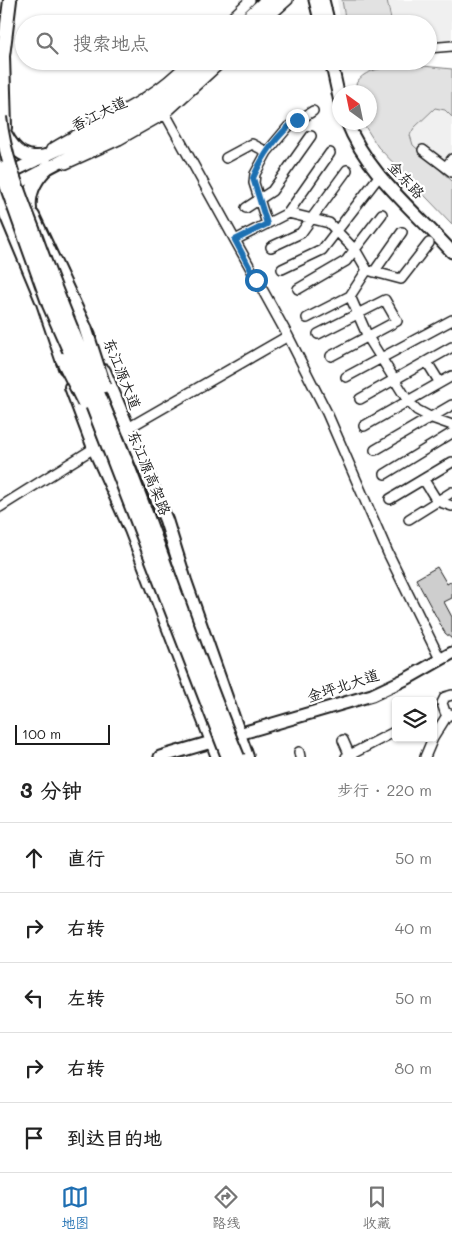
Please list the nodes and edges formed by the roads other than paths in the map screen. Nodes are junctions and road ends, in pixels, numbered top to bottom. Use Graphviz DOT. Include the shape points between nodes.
graph roads {
  1 [pos="5,0"];
  2 [pos="10,0"];
  3 [pos="250,0"];
  4 [pos="274,0"];
  5 [pos="288,0"];
  6 [pos="307,0"];
  7 [pos="319,3"];
  8 [pos="234,15"];
  9 [pos="253,15"];
  10 [pos="260,15"];
  11 [pos="272,15"];
  12 [pos="325,15"];
  13 [pos="0,32"];
  14 [pos="452,46"];
  15 [pos="437,47"];
  16 [pos="180,70"];
  17 [pos="191,70"];
  18 [pos="204,70"];
  19 [pos="212,70"];
  20 [pos="336,70"];
  21 [pos="337,70"];
  22 [pos="338,85"];
  23 [pos="341,85"];
  24 [pos="313,110"];
  25 [pos="164,111"];
  26 [pos="0,117"];
  27 [pos="351,130"];
  28 [pos="357,130"];
  29 [pos="6,136"];
  30 [pos="311,136"];
  31 [pos="423,150"];
  32 [pos="267,152"];
  33 [pos="330,153"];
  34 [pos="226,158"];
  35 [pos="452,159"];
  36 [pos="43,163"];
  37 [pos="0,168"];
  38 [pos="17,169"];
  39 [pos="347,170"];
  40 [pos="449,170"];
  41 [pos="380,175"];
  42 [pos="0,178"];
  43 [pos="21,182"];
  44 [pos="0,190"];
  45 [pos="0,200"];
  46 [pos="260,201"];
  47 [pos="246,208"];
  48 [pos="30,209"];
  49 [pos="288,213"];
  50 [pos="382,214"];
  51 [pos="5,219"];
  52 [pos="312,219"];
  53 [pos="267,224"];
  54 [pos="337,231"];
  55 [pos="402,232"];
  56 [pos="235,240"];
  57 [pos="452,243"];
  58 [pos="429,244"];
  59 [pos="271,248"];
  60 [pos="356,251"];
  61 [pos="452,252"];
  62 [pos="282,269"];
  63 [pos="371,271"];
  64 [pos="298,289"];
  65 [pos="350,296"];
  66 [pos="357,314"];
  67 [pos="307,318"];
  68 [pos="452,320"];
  69 [pos="85,327"];
  70 [pos="318,334"];
  71 [pos="288,336"];
  72 [pos="368,337"];
  73 [pos="452,347"];
  74 [pos="331,356"];
  75 [pos="62,359"];
  76 [pos="380,359"];
  77 [pos="427,362"];
  78 [pos="452,376"];
  79 [pos="346,377"];
  80 [pos="395,380"];
  81 [pos="440,383"];
  82 [pos="360,399"];
  83 [pos="408,401"];
  84 [pos="452,406"];
  85 [pos="432,418"];
  86 [pos="452,425"];
  87 [pos="364,426"];
  88 [pos="127,429"];
  89 [pos="452,433"];
  90 [pos="94,448"];
  91 [pos="375,450"];
  92 [pos="452,462"];
  93 [pos="385,474"];
  94 [pos="424,480"];
  95 [pos="452,492"];
  96 [pos="390,499"];
  97 [pos="437,501"];
  98 [pos="452,506"];
  99 [pos="0,507"];
  100 [pos="408,519"];
  101 [pos="165,596"];
  102 [pos="178,600"];
  103 [pos="452,653"];
  104 [pos="440,659"];
  105 [pos="452,694"];
  106 [pos="447,712"];
  107 [pos="437,731"];
  108 [pos="392,733"];
  109 [pos="238,735"];
  110 [pos="343,740"];
  111 [pos="431,742"];
  112 [pos="212,743"];
  113 [pos="348,756"];
  114 [pos="160,757"];
  115 [pos="218,757"];
  116 [pos="228,757"];
  117 [pos="238,757"];
  118 [pos="247,757"];
  119 [pos="425,757"];
  1 -- 13 [label="highway"];
  2 -- 29 [label="highway, 东江源大道" via="2,56"];
  3 -- 8 [label="street"];
  4 -- 9 [label="main road"];
  4 -- 10 [label="main road"];
  5 -- 11 [label="street"];
  6 -- 7 [label="main road"];
  7 -- 12 [label="main road"];
  14 -- 15 [label="street"];
  16 -- 36 [label="street" via="138,103 90,125"];
  17 -- 36 [label="main road, 香江大道" via="157,101"];
  18 -- 25 [label="main road"];
  19 -- 25 [label="street"];
  20 -- 22 [label="main road"];
  21 -- 23 [label="main road"];
  24 -- 32 [label="street" via="288,126"];
  25 -- 36 [label="main road"];
  25 -- 56 [label="street"];
  26 -- 102 [label="highway, 东江源高架路, bridge" via="2,138 56,294 152,523"];
  27 -- 41 [label="main road, 金东路" via="361,151"];
  28 -- 57 [label="main road, 金东路" via="383,171"];
  29 -- 36 [label="highway" via="17,152"];
  29 -- 38 [label="highway, 东江源大道"];
  30 -- 46 [label="street" via="272,191"];
  31 -- 40 [label="street"];
  32 -- 34 [label="street" via="252,144"];
  32 -- 46 [label="street" via="253,178"];
  33 -- 49 [label="street"];
  35 -- 40 [label="street"];
  36 -- 38 [label="main road, 香江大道"];
  36 -- 43 [label="main road"];
  36 -- 48 [label="highway" via="31,192"];
  37 -- 101 [label="highway, 东江源高架路, bridge" via="49,305 84,384"];
  38 -- 42 [label="main road, 香江大道"];
  38 -- 43 [label="highway, 东江源大道"];
  39 -- 52 [label="street"];
  41 -- 54 [label="street"];
  41 -- 61 [label="main road, 金东路"];
  43 -- 44 [label="main road"];
  43 -- 48 [label="highway, 东江源大道"];
  45 -- 51 [label="highway"];
  46 -- 47 [label="street"];
  46 -- 53 [label="street"];
  48 -- 69 [label="highway, 东江源大道"];
  49 -- 52 [label="street"];
  49 -- 53 [label="street"];
  50 -- 60 [label="street"];
  51 -- 75 [label="highway" via="43,303"];
  52 -- 54 [label="street" via="329,223"];
  52 -- 59 [label="street" via="301,233"];
  53 -- 56 [label="street"];
  54 -- 60 [label="street"];
  54 -- 62 [label="street" via="322,250"];
  55 -- 63 [label="street"];
  56 -- 71 [label="street"];
  58 -- 63 [label="street" via="401,279"];
  60 -- 63 [label="street"];
  60 -- 64 [label="street" via="346,261"];
  63 -- 65 [label="street"];
  65 -- 66 [label="street"];
  65 -- 67 [label="street"];
  66 -- 70 [label="street"];
  66 -- 72 [label="street"];
  66 -- 72 [label="street" via="385,300 397,321"];
  68 -- 76 [label="street"];
  69 -- 88 [label="highway, 东江源大道"];
  69 -- 102 [label="highway, bridge" via="99,373 171,556"];
  71 -- 88 [label="street"];
  71 -- 104 [label="street" via="327,413 388,553"];
  72 -- 74 [label="street"];
  72 -- 76 [label="street"];
  73 -- 77 [label="street"];
  75 -- 90 [label="highway"];
  75 -- 101 [label="highway, bridge" via="83,399 146,557"];
  76 -- 79 [label="street"];
  76 -- 80 [label="street"];
  77 -- 80 [label="street"];
  77 -- 81 [label="street"];
  78 -- 81 [label="street"];
  80 -- 82 [label="street"];
  80 -- 83 [label="street"];
  81 -- 83 [label="street"];
  83 -- 85 [label="street"];
  83 -- 87 [label="street"];
  84 -- 85 [label="street"];
  85 -- 86 [label="street"];
  85 -- 91 [label="street"];
  88 -- 90 [label="street"];
  88 -- 109 [label="highway, 东江源大道" via="166,520"];
  89 -- 93 [label="street"];
  90 -- 99 [label="street"];
  90 -- 112 [label="highway" via="131,530"];
  92 -- 94 [label="street"];
  94 -- 96 [label="street"];
  94 -- 97 [label="street"];
  95 -- 97 [label="street"];
  97 -- 98 [label="street"];
  97 -- 100 [label="street"];
  101 -- 116 [label="highway, 东江源高架路, bridge"];
  102 -- 117 [label="highway, 东江源高架路, bridge"];
  103 -- 104 [label="main road, 金坪北大道"];
  104 -- 109 [label="main road, 金坪北大道" via="372,695"];
  105 -- 106 [label="street" via="445,697"];
  106 -- 107 [label="street"];
  108 -- 113 [label="street"];
  109 -- 112 [label="main road, 金坪北大道"];
  109 -- 118 [label="highway, 东江源大道"];
  110 -- 113 [label="street"];
  111 -- 119 [label="street"];
  112 -- 114 [label="main road, 金坪北大道"];
  112 -- 115 [label="highway"];
}
